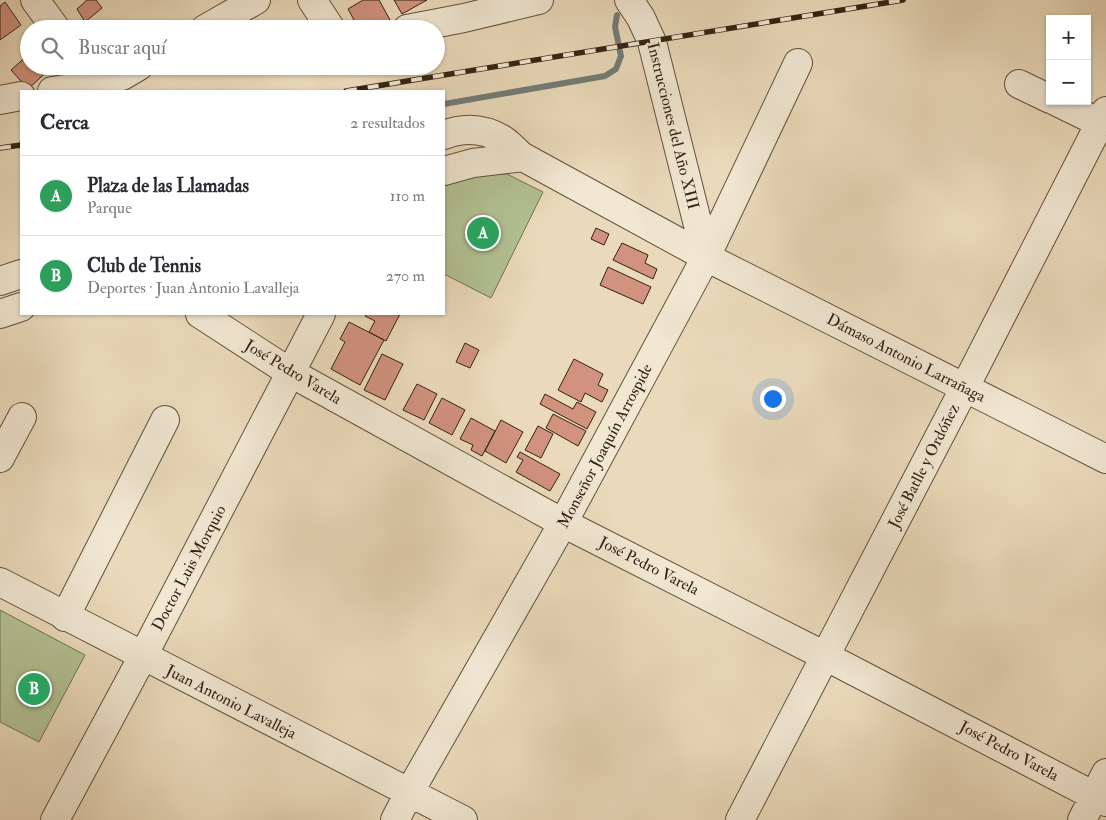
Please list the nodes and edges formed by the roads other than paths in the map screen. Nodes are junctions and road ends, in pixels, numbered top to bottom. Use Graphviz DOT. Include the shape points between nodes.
graph roads {
  1 [pos="35,0"];
  2 [pos="256,0"];
  3 [pos="312,0"];
  4 [pos="539,0"];
  5 [pos="629,0"];
  6 [pos="49,20"];
  7 [pos="221,20"];
  8 [pos="325,20"];
  9 [pos="445,22"];
  10 [pos="798,63"];
  11 [pos="90,75"];
  12 [pos="124,75"];
  13 [pos="1019,84"];
  14 [pos="54,90"];
  15 [pos="20,96"];
  16 [pos="1046,97"];
  17 [pos="0,100"];
  18 [pos="1067,105"];
  19 [pos="1104,117"];
  20 [pos="445,135"];
  21 [pos="523,158"];
  22 [pos="445,172"];
  23 [pos="706,257"];
  24 [pos="20,274"];
  25 [pos="0,281"];
  26 [pos="20,307"];
  27 [pos="0,314"];
  28 [pos="202,315"];
  29 [pos="320,315"];
  30 [pos="290,373"];
  31 [pos="965,387"];
  32 [pos="22,417"];
  33 [pos="166,420"];
  34 [pos="0,458"];
  35 [pos="1106,459"];
  36 [pos="564,523"];
  37 [pos="0,582"];
  38 [pos="65,616"];
  39 [pos="143,656"];
  40 [pos="826,656"];
  41 [pos="1102,790"];
  42 [pos="409,793"];
  43 [pos="55,820"];
  44 [pos="396,820"];
  45 [pos="463,820"];
  46 [pos="740,820"];
  47 [pos="1082,820"];
  1 -- 6 [label="street"];
  2 -- 7 [label="street"];
  3 -- 8 [label="street"];
  4 -- 9 [label="street"];
  5 -- 23 [label="street, Instrucciones del Año XIII" via="652,42"];
  10 -- 23 [label="street, Monseñor Joaquín Arrospide"];
  11 -- 12 [label="street"];
  11 -- 14 [label="street"];
  13 -- 16 [label="street"];
  15 -- 17 [label="street"];
  18 -- 19 [label="street"];
  19 -- 31 [label="street, José Batlle y Ordóñez"];
  20 -- 21 [label="street, Dámaso Antonio Larrañaga" via="478,130 502,139"];
  21 -- 22 [label="street" via="474,163"];
  21 -- 23 [label="street, Dámaso Antonio Larrañaga"];
  23 -- 31 [label="street, Dámaso Antonio Larrañaga"];
  23 -- 36 [label="street, Monseñor Joaquín Arrospide"];
  24 -- 25 [label="street"];
  26 -- 27 [label="street"];
  28 -- 30 [label="street, José Pedro Varela"];
  29 -- 30 [label="street, Doctor Luis Morquio"];
  30 -- 36 [label="street, José Pedro Varela"];
  30 -- 39 [label="street, Doctor Luis Morquio"];
  31 -- 35 [label="street, Dámaso Antonio Larrañaga"];
  31 -- 40 [label="street, José Batlle y Ordóñez"];
  32 -- 34 [label="street"];
  33 -- 38 [label="street"];
  36 -- 40 [label="street, José Pedro Varela"];
  36 -- 42 [label="street, Monseñor Joaquín Arrospide"];
  37 -- 38 [label="street, Juan Antonio Lavalleja"];
  38 -- 39 [label="street, Juan Antonio Lavalleja"];
  39 -- 42 [label="street, Juan Antonio Lavalleja"];
  39 -- 43 [label="street, Doctor Luis Morquio"];
  40 -- 41 [label="street, José Pedro Varela"];
  40 -- 46 [label="street, José Batlle y Ordóñez"];
  41 -- 47 [label="street"];
  42 -- 44 [label="street, Monseñor Joaquín Arrospide"];
  42 -- 45 [label="street, Juan Antonio Lavalleja"];
}
